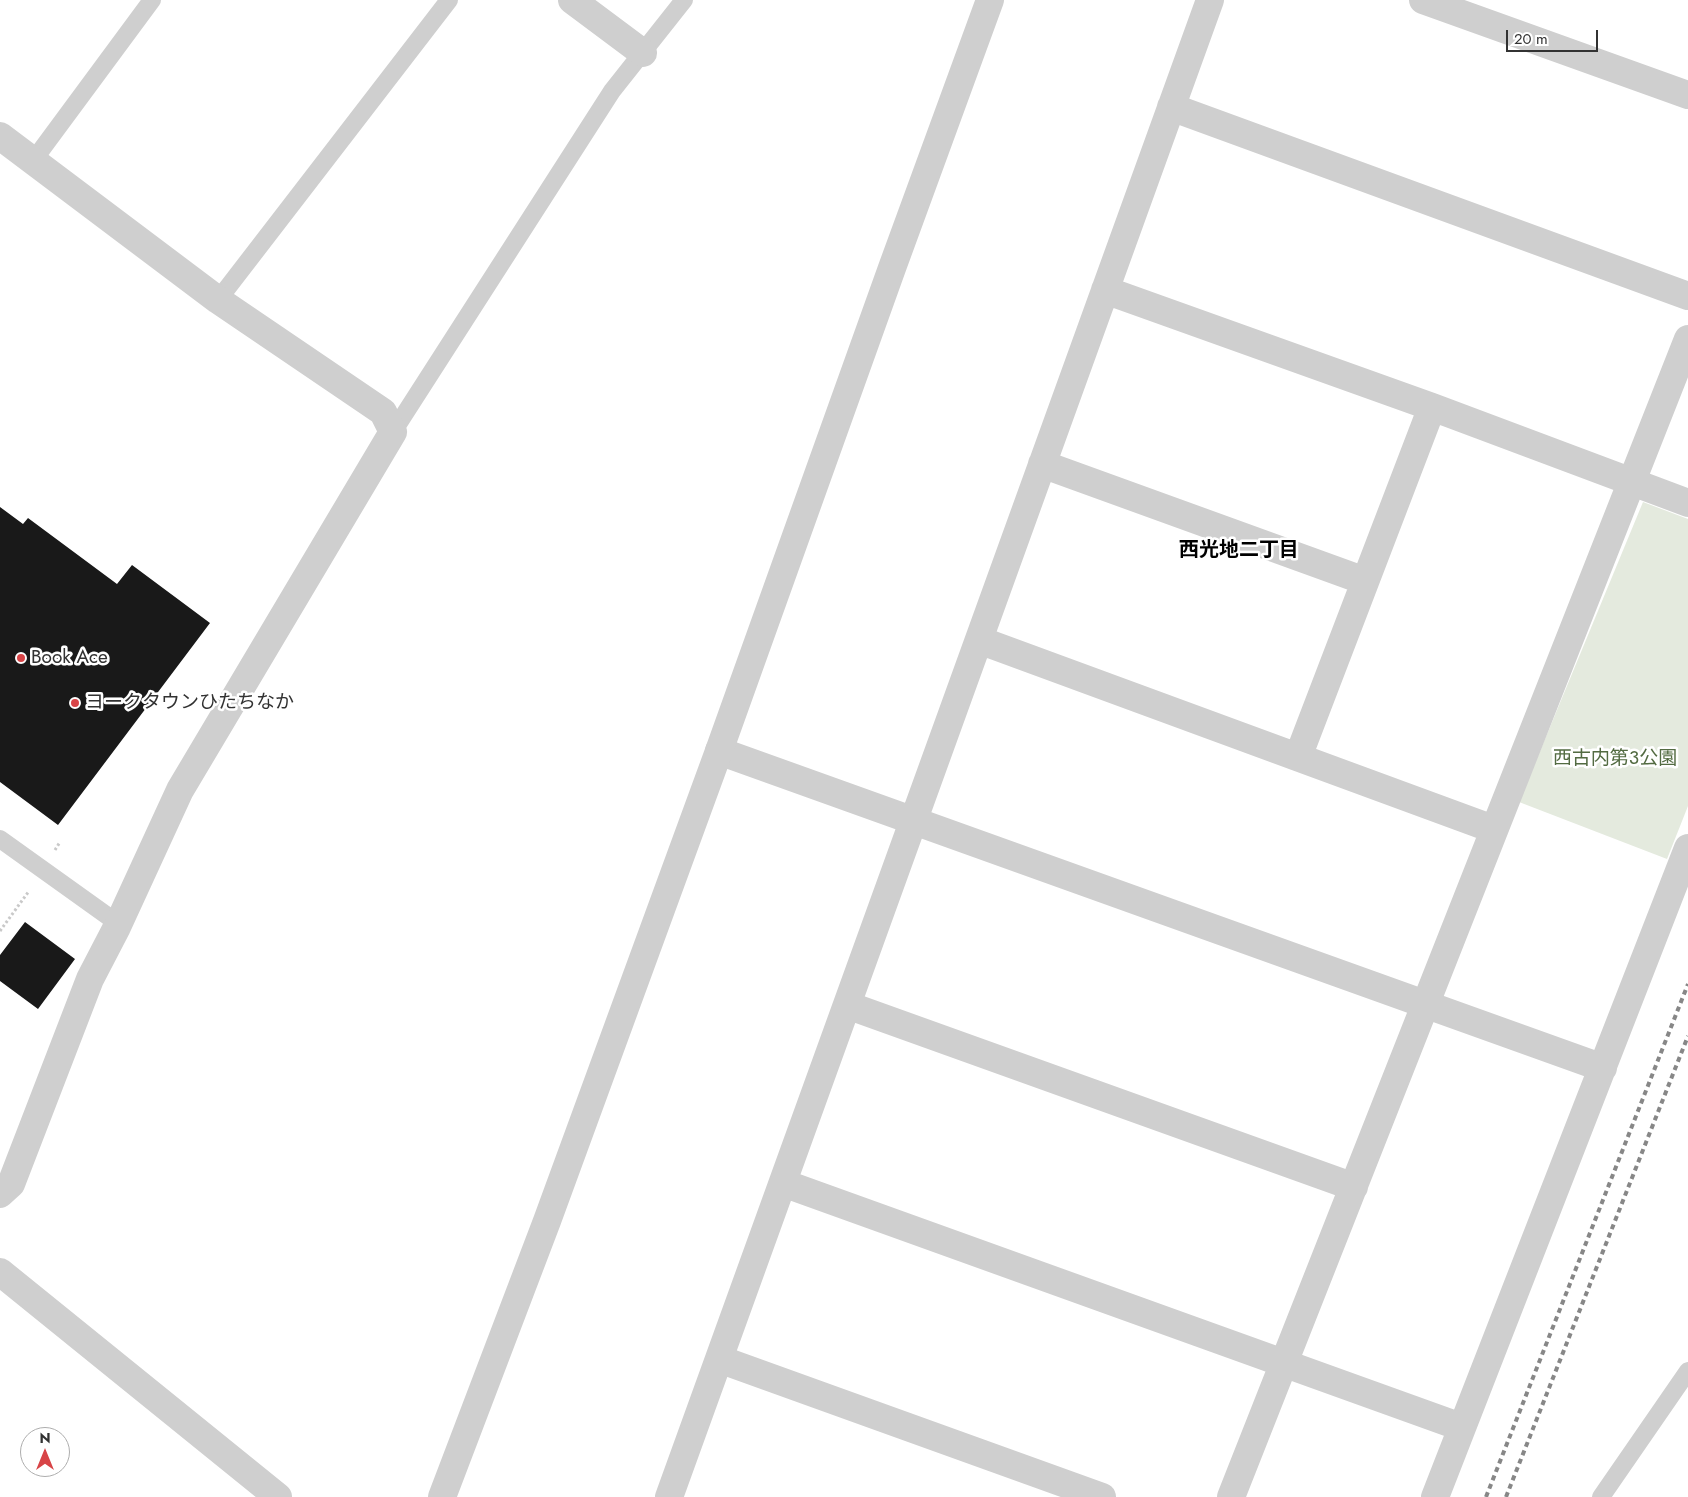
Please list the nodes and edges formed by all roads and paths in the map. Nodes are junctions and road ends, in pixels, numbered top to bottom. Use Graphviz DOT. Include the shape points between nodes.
graph roads {
  1 [pos="152,0"];
  2 [pos="449,0"];
  3 [pos="572,0"];
  4 [pos="684,0"];
  5 [pos="990,0"];
  6 [pos="1210,0"];
  7 [pos="1423,0"];
  8 [pos="642,53"];
  9 [pos="1688,95"];
  10 [pos="1171,107"];
  11 [pos="0,136"];
  12 [pos="33,160"];
  13 [pos="1105,290"];
  14 [pos="1688,296"];
  15 [pos="218,300"];
  16 [pos="1688,339"];
  17 [pos="1432,407"];
  18 [pos="394,432"];
  19 [pos="1042,464"];
  20 [pos="1633,482"];
  21 [pos="1688,503"];
  22 [pos="1365,580"];
  23 [pos="979,640"];
  24 [pos="719,751"];
  25 [pos="1298,757"];
  26 [pos="913,820"];
  27 [pos="1493,829"];
  28 [pos="0,839"];
  29 [pos="1688,848"];
  30 [pos="117,927"];
  31 [pos="847,1005"];
  32 [pos="1427,1005"];
  33 [pos="1603,1068"];
  34 [pos="782,1184"];
  35 [pos="1354,1187"];
  36 [pos="0,1194"];
  37 [pos="0,1272"];
  38 [pos="719,1359"];
  39 [pos="1284,1363"];
  40 [pos="1688,1371"];
  41 [pos="1461,1427"];
  42 [pos="278,1497"];
  43 [pos="442,1497"];
  44 [pos="669,1497"];
  45 [pos="1102,1497"];
  46 [pos="1231,1497"];
  47 [pos="1435,1497"];
  48 [pos="1602,1497"];
  1 -- 12 [label="lane"];
  2 -- 15 [label="lane"];
  3 -- 8 [label="street"];
  4 -- 8 [label="lane"];
  5 -- 24 [label="street"];
  6 -- 10 [label="street"];
  7 -- 9 [label="street"];
  8 -- 18 [label="lane" via="612,91"];
  10 -- 13 [label="street"];
  10 -- 14 [label="street"];
  11 -- 12 [label="street"];
  12 -- 15 [label="street"];
  13 -- 17 [label="street"];
  13 -- 19 [label="street"];
  15 -- 18 [label="street" via="383,412"];
  16 -- 20 [label="street"];
  17 -- 20 [label="street"];
  17 -- 22 [label="street"];
  18 -- 30 [label="street" via="180,790"];
  19 -- 22 [label="street"];
  19 -- 23 [label="street"];
  20 -- 21 [label="street"];
  20 -- 27 [label="street"];
  22 -- 25 [label="street"];
  23 -- 25 [label="street"];
  23 -- 26 [label="street"];
  24 -- 26 [label="street"];
  24 -- 43 [label="street"];
  25 -- 27 [label="street"];
  26 -- 31 [label="street"];
  26 -- 32 [label="street"];
  27 -- 32 [label="street"];
  28 -- 30 [label="lane" via="108,917"];
  29 -- 33 [label="street"];
  30 -- 36 [label="street" via="90,978 11,1184"];
  31 -- 34 [label="street"];
  31 -- 35 [label="street"];
  32 -- 33 [label="street"];
  32 -- 35 [label="street"];
  33 -- 41 [label="street"];
  34 -- 38 [label="street"];
  34 -- 39 [label="street"];
  35 -- 39 [label="street"];
  37 -- 42 [label="street"];
  38 -- 44 [label="street"];
  38 -- 45 [label="street"];
  39 -- 41 [label="street"];
  39 -- 46 [label="street"];
  40 -- 48 [label="lane"];
  41 -- 47 [label="street"];
}
